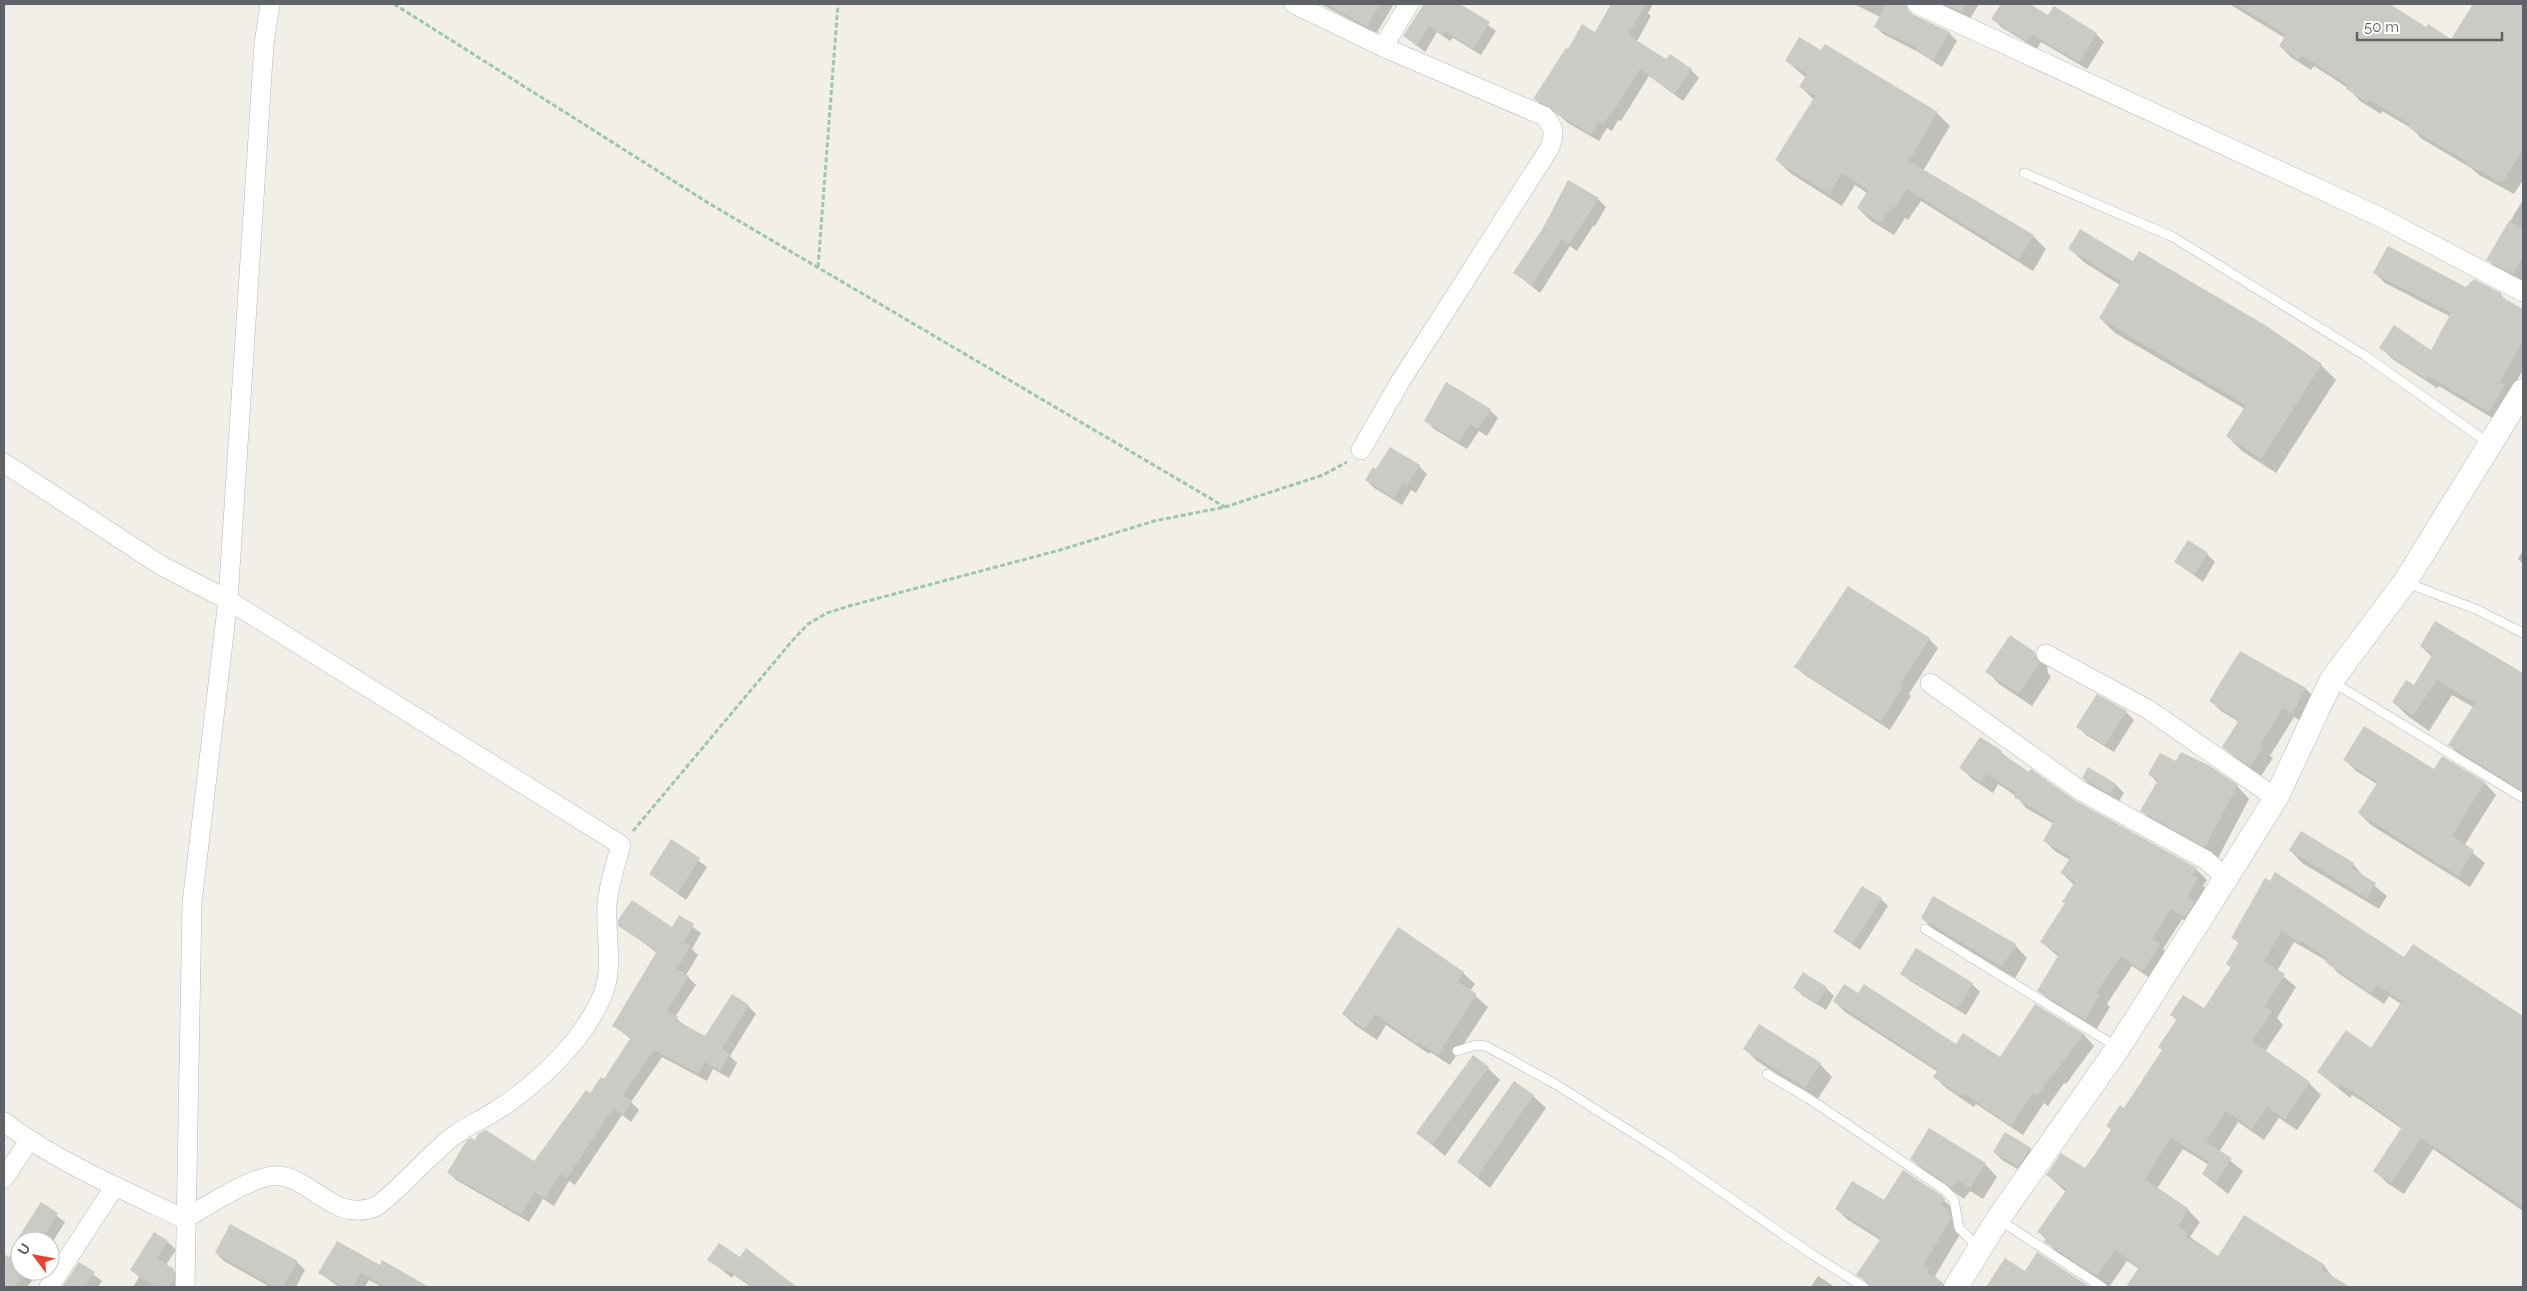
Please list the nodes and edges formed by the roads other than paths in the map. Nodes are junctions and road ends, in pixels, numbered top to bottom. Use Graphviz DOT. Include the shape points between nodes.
graph roads {
  1 [pos="270,4"];
  2 [pos="1294,4"];
  3 [pos="1409,4"];
  4 [pos="1917,4"];
  5 [pos="1383,47"];
  6 [pos="2024,173"];
  7 [pos="2523,292"];
  8 [pos="2523,391"];
  9 [pos="2491,444"];
  10 [pos="1361,450"];
  11 [pos="4,463"];
  12 [pos="2405,582"];
  13 [pos="228,600"];
  14 [pos="2523,634"];
  15 [pos="2046,654"];
  16 [pos="2331,681"];
  17 [pos="1930,684"];
  18 [pos="2276,798"];
  19 [pos="2523,798"];
  20 [pos="2226,878"];
  21 [pos="1925,929"];
  22 [pos="2118,1048"];
  23 [pos="1457,1051"];
  24 [pos="1767,1074"];
  25 [pos="4,1122"];
  26 [pos="29,1140"];
  27 [pos="4,1178"];
  28 [pos="115,1186"];
  29 [pos="185,1219"];
  30 [pos="1998,1219"];
  31 [pos="1980,1248"];
  32 [pos="49,1287"];
  33 [pos="185,1287"];
  34 [pos="1864,1287"];
  35 [pos="1956,1287"];
  36 [pos="2102,1287"];
  1 -- 13 [label="street"];
  2 -- 5 [label="street"];
  3 -- 5 [label="street"];
  4 -- 7 [label="street" via="2380,217"];
  5 -- 10 [label="street" via="1544,116 1553,129 1553,139 1400,382"];
  6 -- 9 [label="lane" via="2173,237 2364,355"];
  8 -- 9 [label="street"];
  9 -- 12 [label="street"];
  11 -- 13 [label="street" via="162,566"];
  12 -- 14 [label="lane" via="2478,610"];
  12 -- 16 [label="street"];
  13 -- 29 [label="street" via="192,903"];
  13 -- 29 [label="street" via="621,845 607,903 609,966 603,994 585,1026 563,1054 525,1090 455,1134 389,1197 365,1212 341,1208 295,1182 271,1176 207,1205"];
  15 -- 18 [label="street" via="2149,710"];
  16 -- 18 [label="street"];
  16 -- 19 [label="lane"];
  17 -- 20 [label="street" via="2081,791 2206,860"];
  18 -- 20 [label="street"];
  20 -- 22 [label="street"];
  21 -- 22 [label="lane"];
  22 -- 30 [label="street"];
  23 -- 34 [label="lane" via="1486,1046 1557,1085"];
  24 -- 31 [label="lane" via="1945,1190 1954,1200 1959,1228"];
  25 -- 26 [label="street"];
  26 -- 27 [label="street"];
  26 -- 28 [label="street"];
  28 -- 29 [label="street"];
  28 -- 32 [label="street"];
  29 -- 33 [label="street"];
  30 -- 31 [label="street"];
  30 -- 36 [label="lane"];
  31 -- 35 [label="street"];
}
